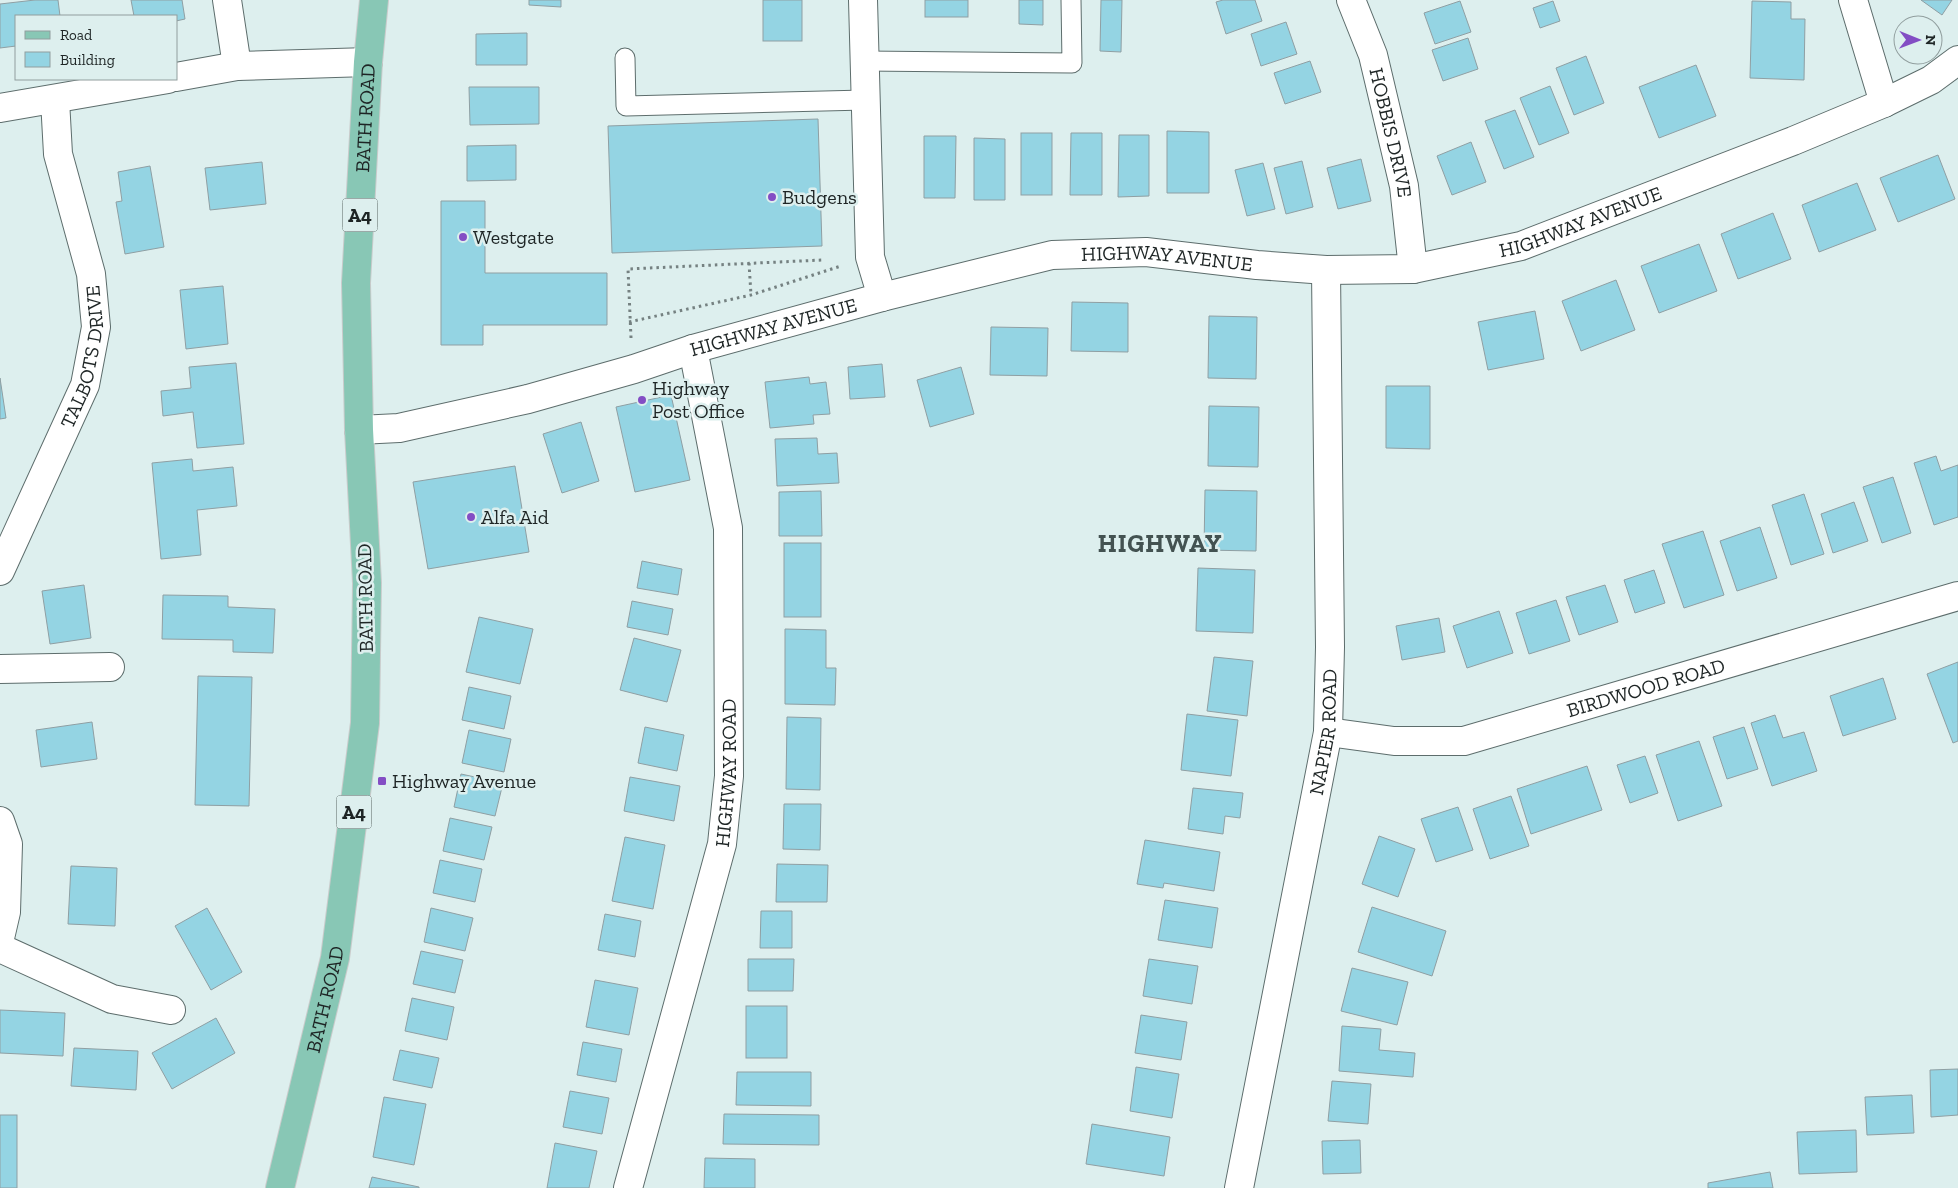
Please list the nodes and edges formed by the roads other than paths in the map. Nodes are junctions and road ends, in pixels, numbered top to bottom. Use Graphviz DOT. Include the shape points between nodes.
graph roads {
  1 [pos="227,0"];
  2 [pos="374,0"];
  3 [pos="863,0"];
  4 [pos="1071,0"];
  5 [pos="1351,0"];
  6 [pos="1853,0"];
  7 [pos="625,58"];
  8 [pos="864,60"];
  9 [pos="1958,60"];
  10 [pos="368,62"];
  11 [pos="237,66"];
  12 [pos="178,77"];
  13 [pos="163,80"];
  14 [pos="55,100"];
  15 [pos="865,100"];
  16 [pos="1884,103"];
  17 [pos="0,108"];
  18 [pos="1413,269"];
  19 [pos="1326,270"];
  20 [pos="882,296"];
  21 [pos="693,349"];
  22 [pos="359,430"];
  23 [pos="0,571"];
  24 [pos="1958,596"];
  25 [pos="110,666"];
  26 [pos="0,670"];
  27 [pos="1328,732"];
  28 [pos="0,821"];
  29 [pos="0,938"];
  30 [pos="0,948"];
  31 [pos="170,1010"];
  32 [pos="280,1188"];
  33 [pos="628,1188"];
  34 [pos="1238,1188"];
  1 -- 11 [label="street"];
  2 -- 10 [label="main road, BATH ROAD / A4"];
  3 -- 8 [label="street"];
  4 -- 8 [label="lane" via="1072,62"];
  5 -- 18 [label="street, HOBBIS DRIVE" via="1373,54 1404,186"];
  6 -- 16 [label="street"];
  7 -- 15 [label="lane" via="626,106"];
  8 -- 15 [label="street"];
  9 -- 16 [label="street, HIGHWAY AVENUE" via="1931,80"];
  10 -- 11 [label="street"];
  10 -- 22 [label="main road, BATH ROAD / A4" via="356,283"];
  11 -- 12 [label="street"];
  13 -- 14 [label="street"];
  14 -- 17 [label="street"];
  14 -- 23 [label="street, TALBOTS DRIVE" via="58,154 92,274 96,326 85,385"];
  15 -- 20 [label="street" via="870,257"];
  16 -- 18 [label="street, HIGHWAY AVENUE" via="1520,246"];
  18 -- 19 [label="street, HIGHWAY AVENUE"];
  19 -- 20 [label="street, HIGHWAY AVENUE" via="1146,252 1052,255"];
  19 -- 27 [label="street, NAPIER ROAD"];
  20 -- 21 [label="street, HIGHWAY AVENUE"];
  21 -- 22 [label="street, HIGHWAY AVENUE" via="528,399 398,428"];
  21 -- 33 [label="street, HIGHWAY ROAD" via="728,528 729,776 722,844"];
  22 -- 32 [label="main road, BATH ROAD / A4" via="367,584 365,723 335,958"];
  24 -- 27 [label="street, BIRDWOOD ROAD" via="1464,741 1394,741"];
  25 -- 26 [label="street"];
  27 -- 34 [label="street, NAPIER ROAD"];
  28 -- 29 [label="street" via="8,844 6,912"];
  30 -- 31 [label="street" via="112,999"];
}
